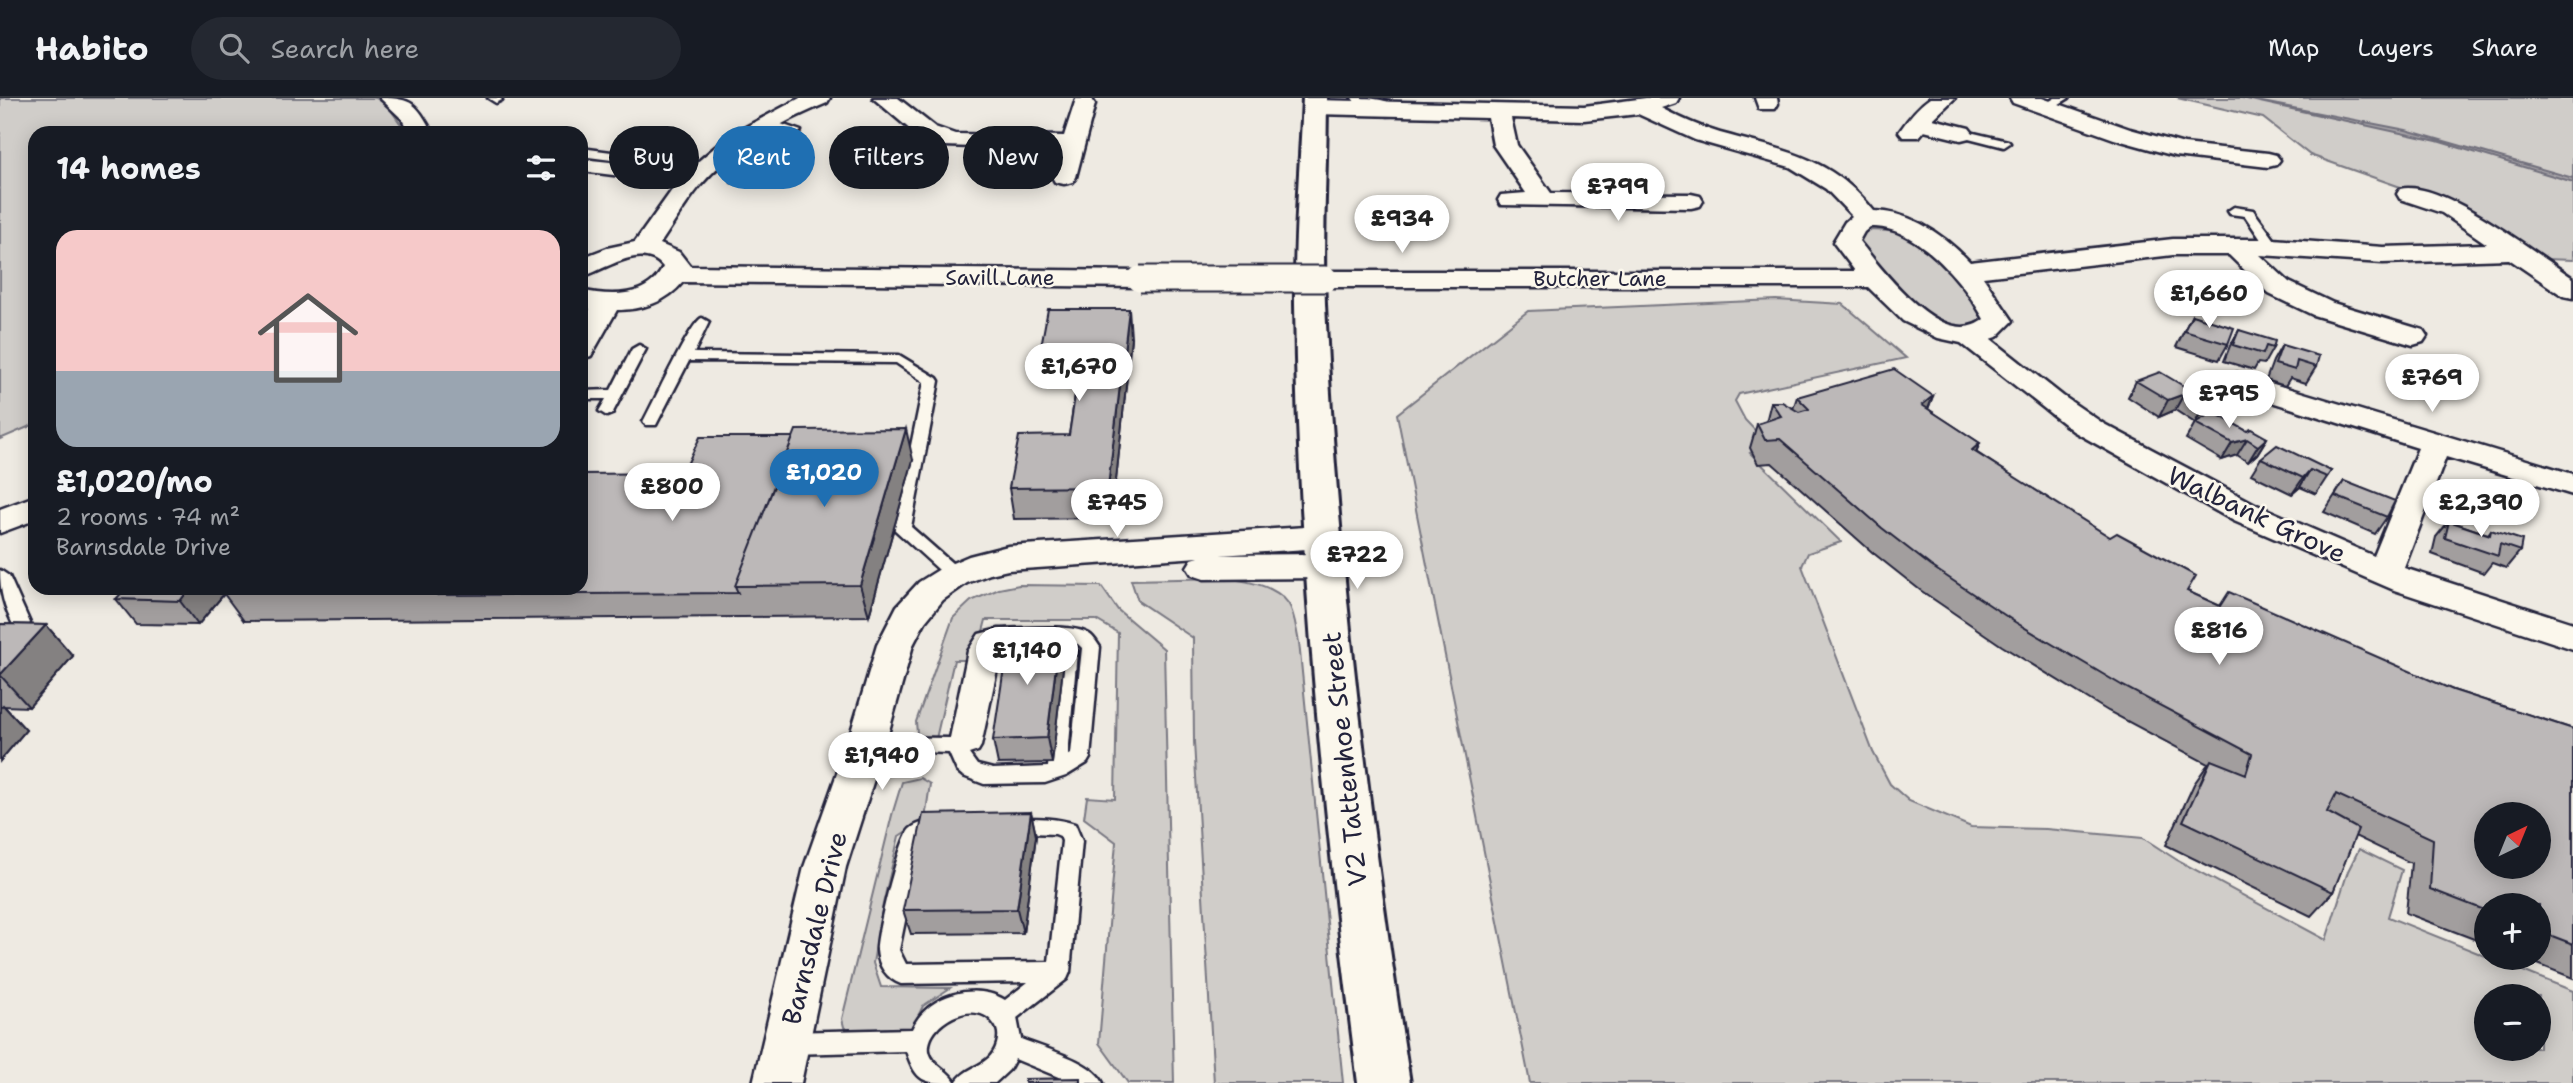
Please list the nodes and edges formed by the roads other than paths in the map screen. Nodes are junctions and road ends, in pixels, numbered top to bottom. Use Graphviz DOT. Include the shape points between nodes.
graph roads {
  1 [pos="426,98"];
  2 [pos="819,98"];
  3 [pos="884,98"];
  4 [pos="1364,98"];
  5 [pos="1668,98"];
  6 [pos="1944,98"];
  7 [pos="2021,98"];
  8 [pos="396,102"];
  9 [pos="1315,102"];
  10 [pos="2055,102"];
  11 [pos="1084,104"];
  12 [pos="1541,105"];
  13 [pos="1642,107"];
  14 [pos="1387,109"];
  15 [pos="1498,112"];
  16 [pos="767,121"];
  17 [pos="415,126"];
  18 [pos="781,126"];
  19 [pos="1961,133"];
  20 [pos="2122,134"];
  21 [pos="1071,143"];
  22 [pos="2004,143"];
  23 [pos="2102,155"];
  24 [pos="2268,160"];
  25 [pos="699,173"];
  26 [pos="1063,177"];
  27 [pos="685,189"];
  28 [pos="2409,194"];
  29 [pos="1510,200"];
  30 [pos="1545,200"];
  31 [pos="1691,201"];
  32 [pos="2234,211"];
  33 [pos="1867,219"];
  34 [pos="2235,246"];
  35 [pos="2273,247"];
  36 [pos="643,250"];
  37 [pos="2515,251"];
  38 [pos="588,266"];
  39 [pos="1961,271"];
  40 [pos="675,274"];
  41 [pos="1325,279"];
  42 [pos="1876,279"];
  43 [pos="2573,290"];
  44 [pos="594,301"];
  45 [pos="702,322"];
  46 [pos="2398,323"];
  47 [pos="588,335"];
  48 [pos="1970,336"];
  49 [pos="639,349"];
  50 [pos="683,356"];
  51 [pos="2237,382"];
  52 [pos="616,394"];
  53 [pos="588,395"];
  54 [pos="607,411"];
  55 [pos="651,422"];
  56 [pos="2437,443"];
  57 [pos="2573,485"];
  58 [pos="28,511"];
  59 [pos="0,522"];
  60 [pos="1323,552"];
  61 [pos="2385,573"];
  62 [pos="955,575"];
  63 [pos="0,576"];
  64 [pos="21,623"];
  65 [pos="2573,636"];
  66 [pos="866,745"];
  67 [pos="958,747"];
  68 [pos="965,827"];
  69 [pos="991,827"];
  70 [pos="1059,972"];
  71 [pos="1003,1015"];
  72 [pos="919,1040"];
  73 [pos="785,1043"];
  74 [pos="1009,1045"];
  75 [pos="983,1080"];
  76 [pos="777,1083"];
  77 [pos="944,1083"];
  78 [pos="968,1083"];
  79 [pos="1091,1083"];
  80 [pos="1384,1083"];
  1 -- 8 [label="street"];
  2 -- 16 [label="street"];
  3 -- 21 [label="street" via="927,132 952,141"];
  4 -- 14 [label="street"];
  5 -- 13 [label="street"];
  6 -- 19 [label="street" via="1915,128"];
  7 -- 10 [label="street"];
  8 -- 17 [label="street"];
  9 -- 14 [label="street"];
  9 -- 60 [label="street, V2 Tattenhoe Street" via="1310,302"];
  10 -- 20 [label="street"];
  11 -- 21 [label="street"];
  12 -- 13 [label="street" via="1605,112"];
  12 -- 15 [label="street"];
  13 -- 33 [label="street" via="1676,125 1776,152 1808,166 1854,200"];
  14 -- 15 [label="street"];
  15 -- 30 [label="street" via="1505,145"];
  16 -- 18 [label="lane"];
  16 -- 25 [label="street"];
  19 -- 22 [label="lane"];
  20 -- 23 [label="street"];
  20 -- 24 [label="street" via="2183,150"];
  21 -- 26 [label="street"];
  27 -- 36 [label="street"];
  28 -- 37 [label="street" via="2451,208"];
  29 -- 30 [label="street"];
  30 -- 31 [label="street" via="1657,194"];
  32 -- 35 [label="lane" via="2249,213"];
  33 -- 39 [label="street" via="1914,228"];
  33 -- 42 [label="street, Walbank Grove" via="1854,226 1846,242"];
  34 -- 35 [label="street"];
  34 -- 39 [label="street" via="2148,249"];
  34 -- 46 [label="street" via="2279,288 2323,309"];
  35 -- 37 [label="street" via="2383,255"];
  36 -- 38 [label="street" via="611,254"];
  36 -- 40 [label="street" via="673,260"];
  37 -- 43 [label="street"];
  39 -- 48 [label="street" via="1992,306 1999,321"];
  40 -- 41 [label="street, Savill Lane, bridge"];
  40 -- 44 [label="street" via="650,294"];
  41 -- 42 [label="street, Butcher Lane"];
  42 -- 48 [label="street, Walbank Grove" via="1900,309 1923,324"];
  44 -- 47 [label="street"];
  45 -- 50 [label="lane"];
  48 -- 61 [label="street, Walbank Grove" via="2066,413 2194,488 2288,534"];
  49 -- 52 [label="lane"];
  50 -- 55 [label="lane"];
  50 -- 62 [label="lane" via="899,359 932,381 902,529"];
  51 -- 56 [label="street"];
  52 -- 53 [label="lane"];
  52 -- 54 [label="lane"];
  56 -- 57 [label="street"];
  56 -- 61 [label="street"];
  58 -- 59 [label="street"];
  60 -- 62 [label="street, Barnsdale Drive" via="1115,567 1058,555 1009,558"];
  60 -- 80 [label="street, V2 Tattenhoe Street" via="1358,898"];
  61 -- 65 [label="street, Walbank Grove" via="2495,614"];
  62 -- 66 [label="street, Barnsdale Drive" via="931,591 910,615 895,645"];
  63 -- 64 [label="lane"];
  66 -- 67 [label="lane"];
  66 -- 73 [label="street, Barnsdale Drive" via="825,867"];
  67 -- 67 [label="lane" via="977,651 985,639 999,635 1071,636 1084,639 1091,647 1080,758 1046,775 982,778 959,759"];
  68 -- 70 [label="lane" via="926,830 910,846 888,950 892,965 901,974"];
  69 -- 70 [label="lane" via="1068,830 1072,841"];
  70 -- 71 [label="lane"];
  71 -- 72 [label="lane" via="986,1003 949,1005 935,1014"];
  71 -- 74 [label="lane"];
  72 -- 73 [label="lane"];
  72 -- 77 [label="lane" via="922,1066"];
  73 -- 76 [label="street, Barnsdale Drive"];
  74 -- 75 [label="lane"];
  74 -- 79 [label="lane"];
  75 -- 78 [label="lane"];
}
